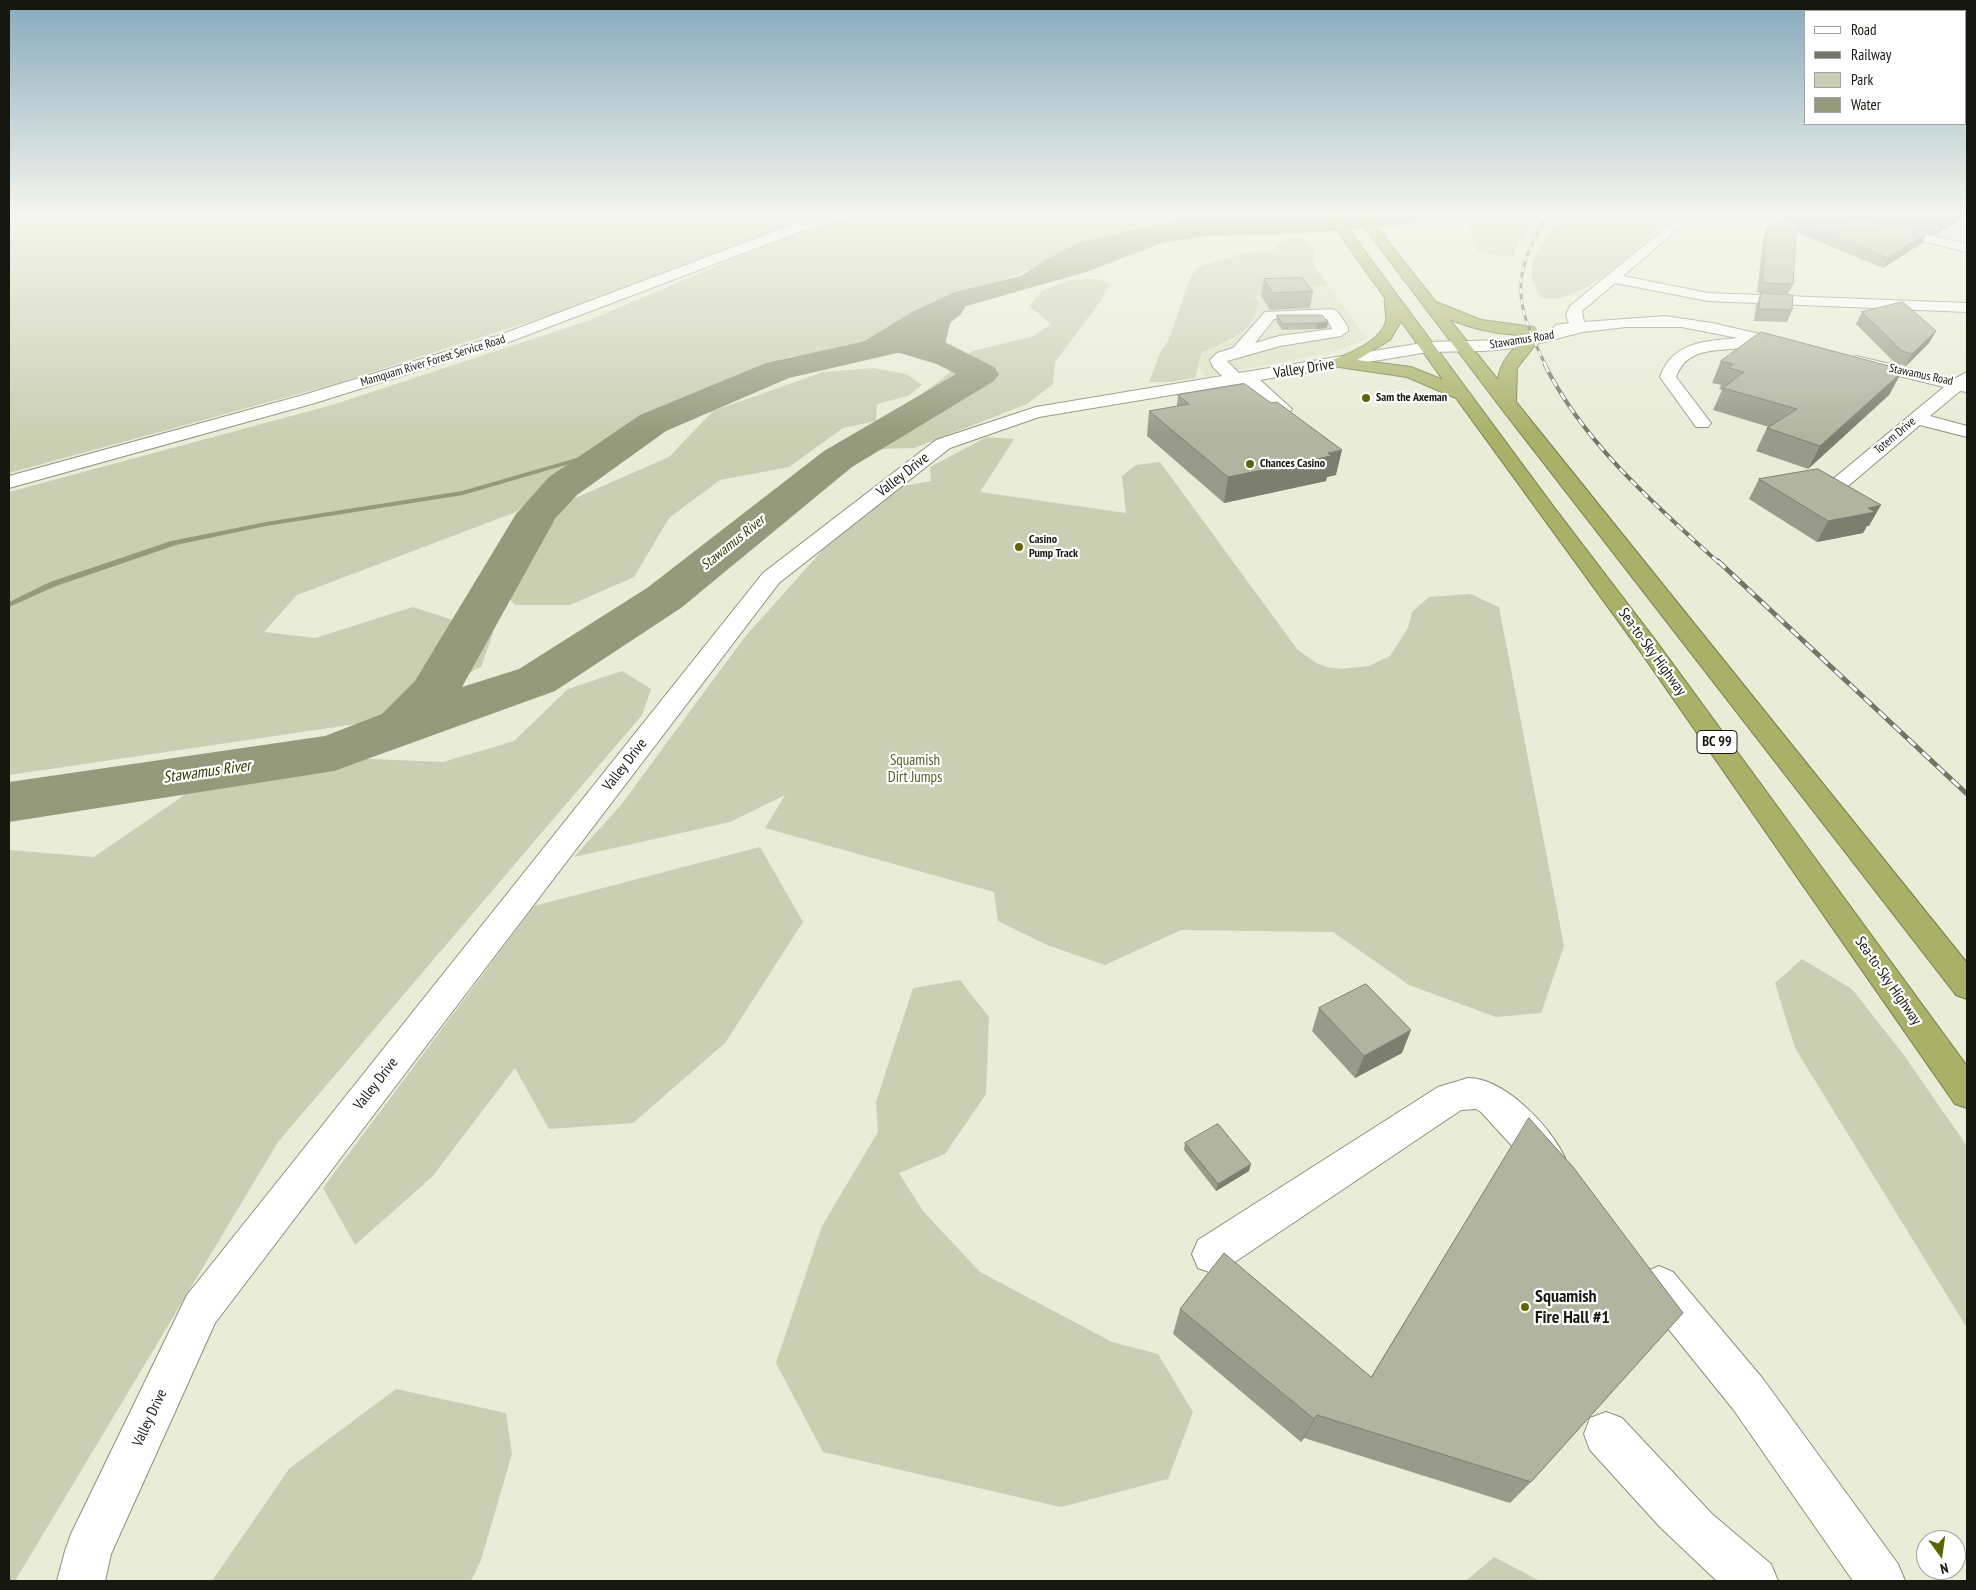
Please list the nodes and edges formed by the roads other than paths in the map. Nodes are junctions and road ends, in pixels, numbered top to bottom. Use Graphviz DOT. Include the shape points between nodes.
graph roads {
  1 [pos="634,289"];
  2 [pos="1385,289"];
  3 [pos="1417,289"];
  4 [pos="1598,289"];
  5 [pos="1668,289"];
  6 [pos="1392,299"];
  7 [pos="1428,304"];
  8 [pos="1967,308"];
  9 [pos="1578,328"];
  10 [pos="1530,335"];
  11 [pos="1773,342"];
  12 [pos="1460,344"];
  13 [pos="1428,347"];
  14 [pos="1801,349"];
  15 [pos="1839,357"];
  16 [pos="1338,363"];
  17 [pos="1240,369"];
  18 [pos="1964,383"];
  19 [pos="1462,394"];
  20 [pos="1507,404"];
  21 [pos="1283,409"];
  22 [pos="1916,418"];
  23 [pos="1702,423"];
  24 [pos="1967,432"];
  25 [pos="9,482"];
  26 [pos="1834,488"];
  27 [pos="1967,986"];
  28 [pos="1967,1093"];
  29 [pos="1569,1183"];
  30 [pos="1212,1254"];
  31 [pos="1634,1256"];
  32 [pos="1606,1434"];
  33 [pos="81,1581"];
  34 [pos="1754,1581"];
  35 [pos="1881,1581"];
  1 -- 25 [label="street, Mamquam River Forest Service Road" via="503,339 309,399"];
  2 -- 6 [label="highway, Sea-to-Sky Highway / BC 99"];
  3 -- 7 [label="highway"];
  4 -- 9 [label="street" via="1575,309"];
  5 -- 8 [label="street" via="1708,297"];
  6 -- 13 [label="highway, Sea-to-Sky Highway / BC 99"];
  6 -- 16 [label="highway" via="1393,322 1387,334 1372,346"];
  7 -- 10 [label="highway" via="1462,321"];
  7 -- 12 [label="highway"];
  9 -- 10 [label="street, Stawamus Road" via="1565,333"];
  9 -- 11 [label="street, Stawamus Road" via="1632,321 1666,321"];
  10 -- 12 [label="street, Stawamus Road"];
  10 -- 20 [label="highway" via="1512,358 1506,372"];
  11 -- 14 [label="street, Stawamus Road"];
  11 -- 23 [label="street" via="1730,343 1692,350 1675,361 1668,377"];
  12 -- 13 [label="street, Valley Drive"];
  12 -- 20 [label="highway"];
  13 -- 16 [label="street, Valley Drive"];
  13 -- 19 [label="highway, Sea-to-Sky Highway / BC 99"];
  15 -- 18 [label="street, Stawamus Road"];
  16 -- 17 [label="street, Valley Drive"];
  16 -- 19 [label="highway" via="1411,372"];
  17 -- 17 [label="street" via="1279,341 1340,331 1340,327 1332,314 1270,315"];
  17 -- 21 [label="street"];
  17 -- 33 [label="street, Valley Drive" via="1036,412 943,444 770,578 201,1309 88,1551"];
  18 -- 22 [label="street, Totem Drive"];
  19 -- 28 [label="highway, Sea-to-Sky Highway / BC 99" via="1648,646"];
  20 -- 27 [label="highway" via="1659,598 1793,761"];
  22 -- 24 [label="street"];
  22 -- 26 [label="street, Totem Drive"];
  29 -- 30 [label="street" via="1518,1124 1487,1097 1463,1092"];
  31 -- 35 [label="street" via="1748,1394"];
  32 -- 34 [label="street" via="1733,1566"];
}
